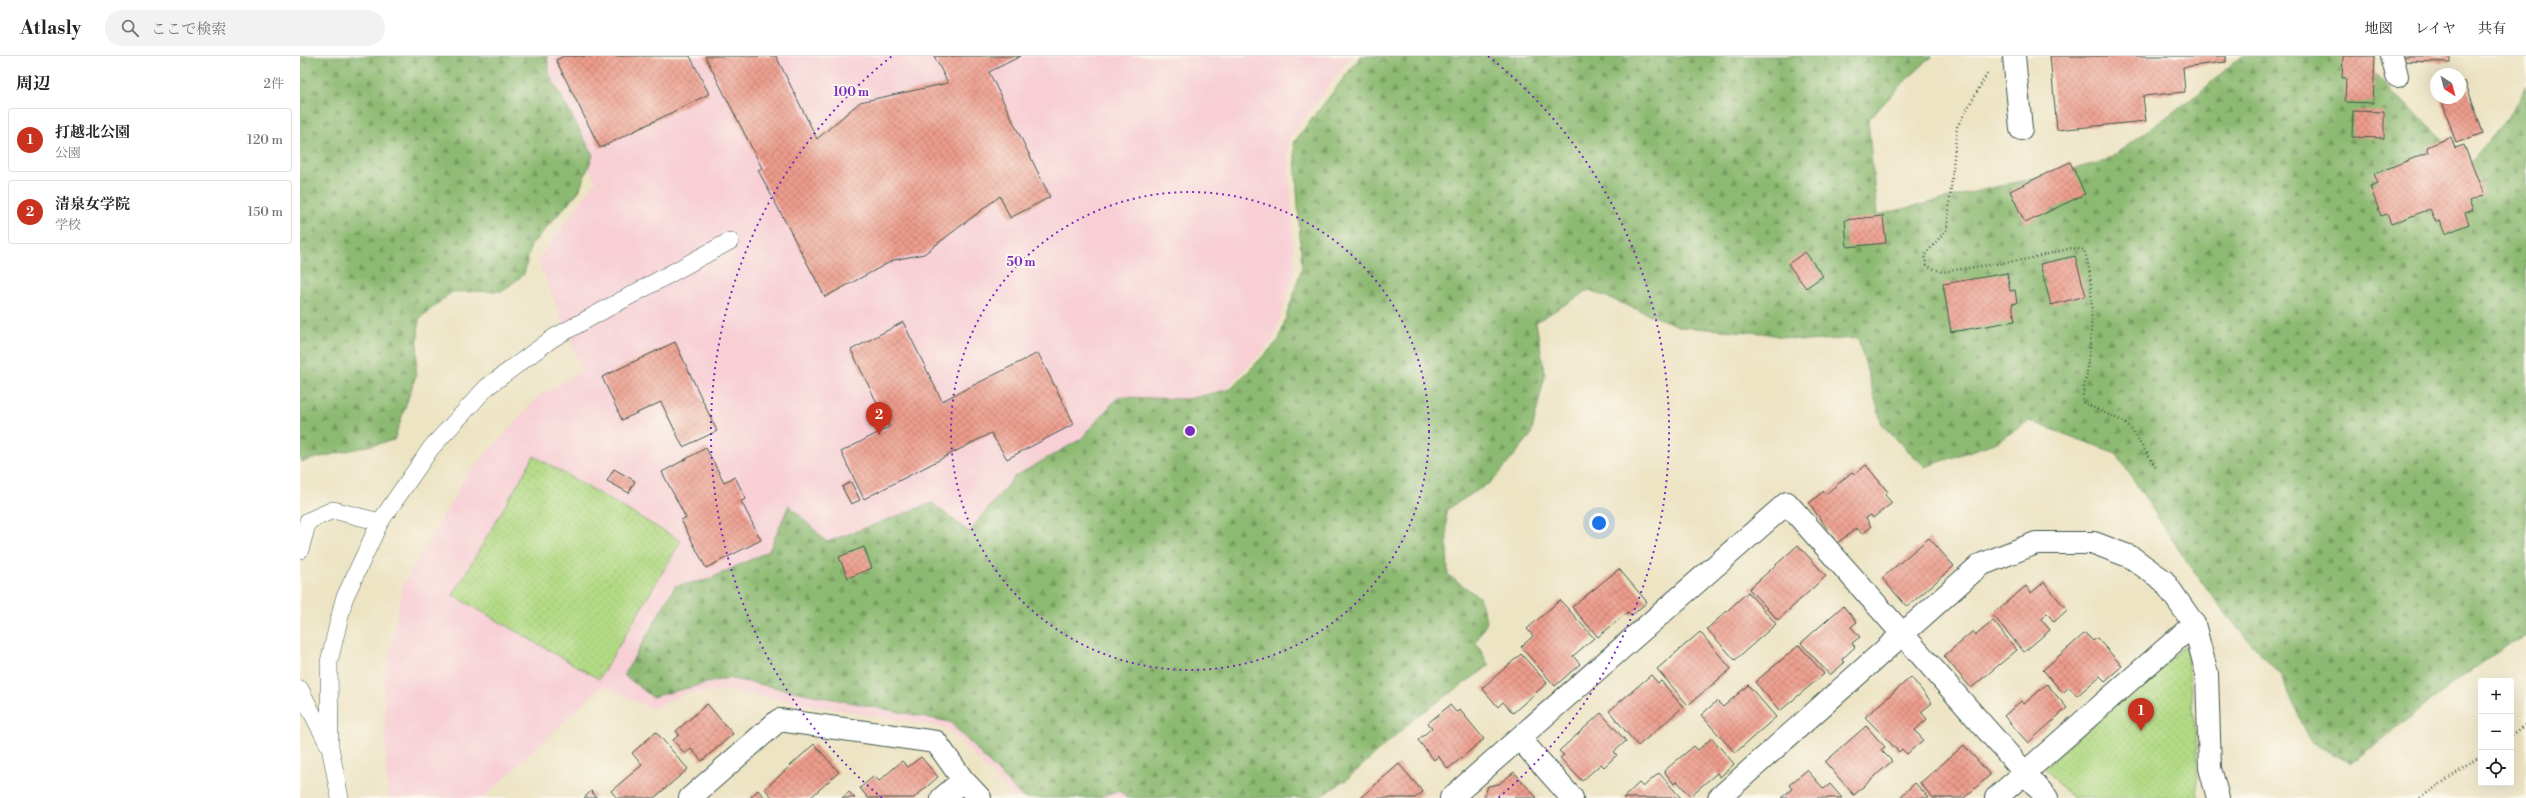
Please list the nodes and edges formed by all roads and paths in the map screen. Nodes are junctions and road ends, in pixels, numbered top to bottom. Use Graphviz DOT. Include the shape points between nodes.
graph roads {
  1 [pos="2014,56"];
  2 [pos="1991,69"];
  3 [pos="2021,129"];
  4 [pos="730,241"];
  5 [pos="2157,469"];
  6 [pos="380,522"];
  7 [pos="300,550"];
  8 [pos="2194,624"];
  9 [pos="1903,635"];
  10 [pos="300,689"];
  11 [pos="2526,724"];
  12 [pos="2514,733"];
  13 [pos="1520,739"];
  14 [pos="330,747"];
  15 [pos="2478,758"];
  16 [pos="2025,773"];
  17 [pos="963,780"];
  18 [pos="340,798"];
  19 [pos="690,798"];
  20 [pos="942,798"];
  21 [pos="980,798"];
  22 [pos="1451,798"];
  23 [pos="1572,798"];
  24 [pos="1719,798"];
  25 [pos="1996,798"];
  26 [pos="2046,798"];
  27 [pos="2218,798"];
  28 [pos="2420,798"];
  1 -- 3 [label="street"];
  2 -- 5 [label="path" via="1976,90 1957,127 1947,229 1924,256 1928,266 1942,272 2028,259 2072,248 2084,250 2090,281 2090,330 2082,402 2124,422"];
  4 -- 6 [label="lane" via="553,338 487,387 431,448"];
  6 -- 7 [label="lane" via="333,510 308,521"];
  6 -- 14 [label="lane" via="344,599 329,662"];
  8 -- 9 [label="street" via="2164,581 2131,557 2094,543 2036,543 1980,565"];
  8 -- 16 [label="street"];
  8 -- 27 [label="street" via="2207,674 2210,768"];
  9 -- 13 [label="street" via="1787,503"];
  9 -- 16 [label="street"];
  9 -- 24 [label="street"];
  10 -- 14 [label="lane"];
  11 -- 12 [label="path"];
  13 -- 22 [label="street"];
  13 -- 23 [label="street"];
  14 -- 18 [label="lane"];
  15 -- 28 [label="path"];
  16 -- 25 [label="street"];
  16 -- 26 [label="street"];
  17 -- 19 [label="street" via="936,742 779,720"];
  17 -- 20 [label="street"];
  17 -- 21 [label="street"];
}
